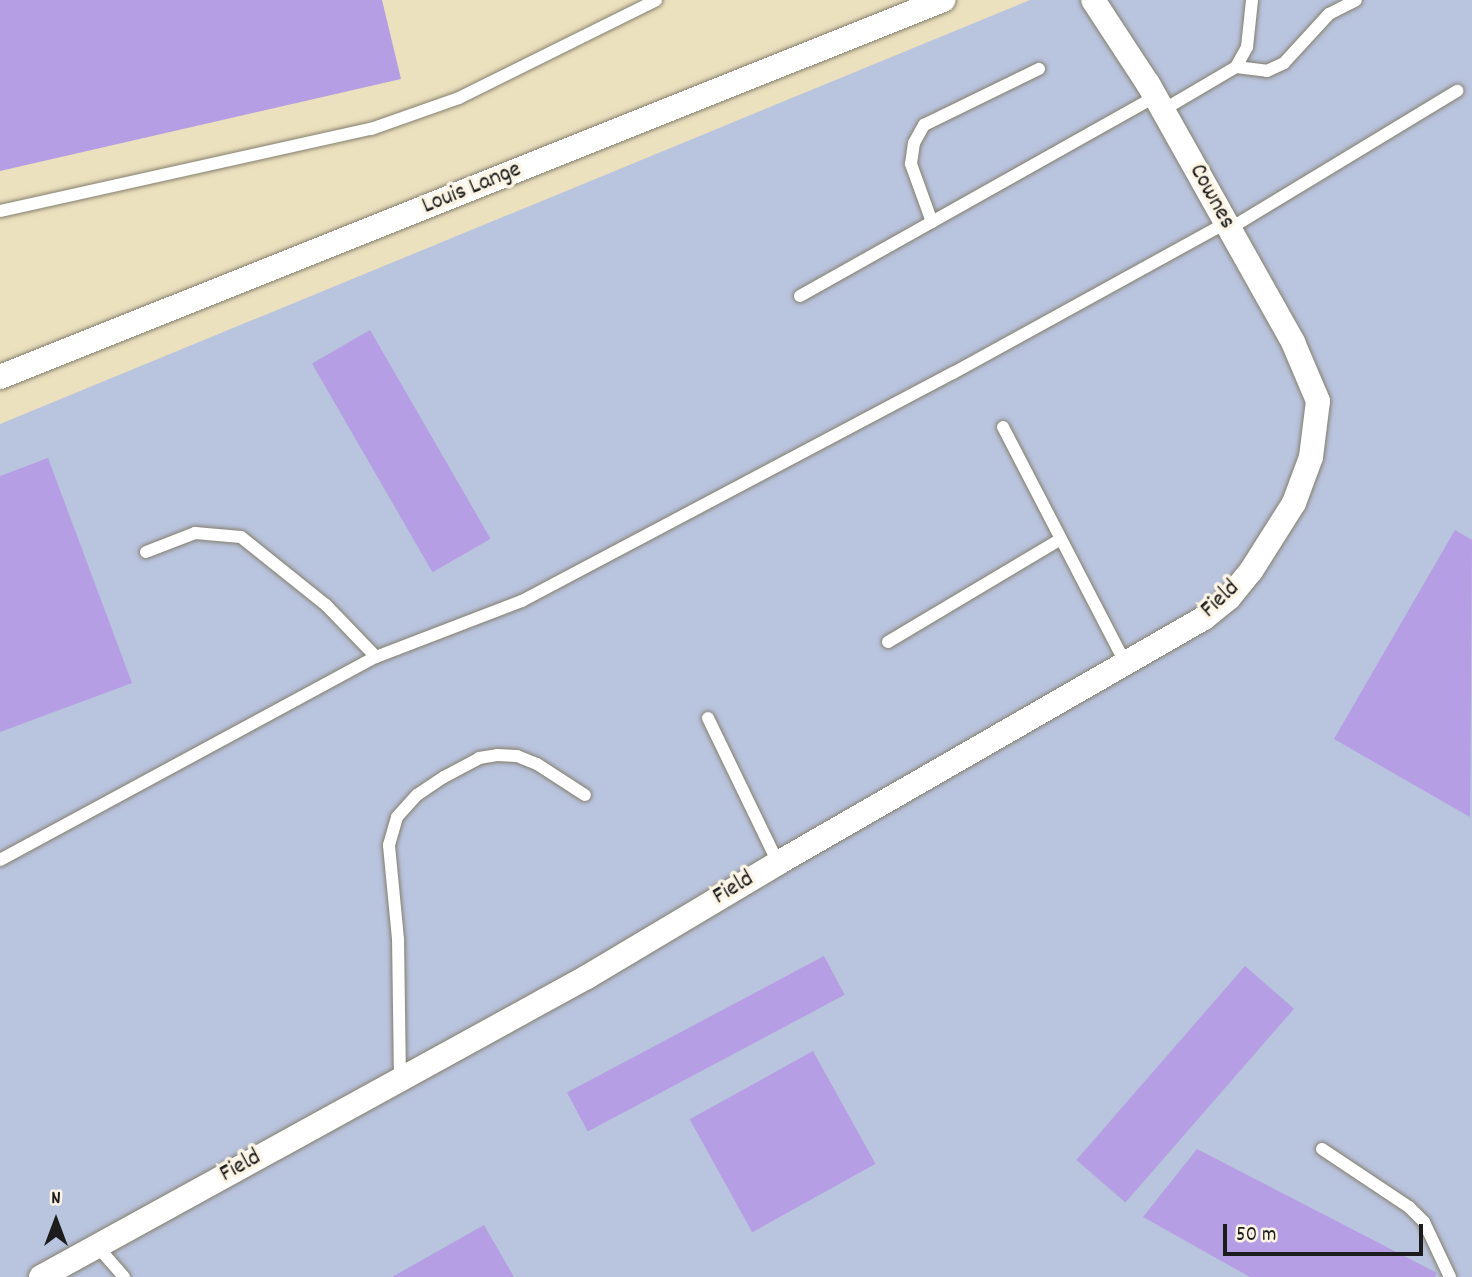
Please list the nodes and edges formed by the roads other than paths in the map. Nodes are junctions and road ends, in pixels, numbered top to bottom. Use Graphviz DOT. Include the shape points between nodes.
graph roads {
  1 [pos="656,0"];
  2 [pos="943,0"];
  3 [pos="1093,0"];
  4 [pos="1252,0"];
  5 [pos="1356,0"];
  6 [pos="1236,67"];
  7 [pos="1039,69"];
  8 [pos="1457,91"];
  9 [pos="1159,104"];
  10 [pos="0,211"];
  11 [pos="932,222"];
  12 [pos="1228,226"];
  13 [pos="800,296"];
  14 [pos="0,377"];
  15 [pos="1318,401"];
  16 [pos="1003,427"];
  17 [pos="1061,539"];
  18 [pos="146,552"];
  19 [pos="888,642"];
  20 [pos="376,657"];
  21 [pos="1126,664"];
  22 [pos="708,718"];
  23 [pos="585,794"];
  24 [pos="0,860"];
  25 [pos="778,863"];
  26 [pos="400,1080"];
  27 [pos="1322,1149"];
  28 [pos="97,1246"];
  29 [pos="41,1277"];
  30 [pos="124,1277"];
  31 [pos="1450,1277"];
  1 -- 10 [label="lane" via="459,98 371,128"];
  2 -- 14 [label="street, Louis Lange"];
  3 -- 9 [label="street, Cownes"];
  4 -- 6 [label="lane" via="1247,47"];
  5 -- 6 [label="lane" via="1329,14 1284,63 1267,71"];
  6 -- 9 [label="lane"];
  7 -- 11 [label="lane" via="924,125 914,143 911,164"];
  8 -- 12 [label="lane"];
  9 -- 11 [label="lane"];
  9 -- 12 [label="street, Cownes"];
  11 -- 13 [label="lane"];
  12 -- 15 [label="street, Cownes" via="1293,342"];
  12 -- 20 [label="lane" via="522,601"];
  15 -- 21 [label="street, Field" via="1311,457 1294,503 1251,571 1203,620"];
  16 -- 17 [label="lane"];
  17 -- 19 [label="lane"];
  17 -- 21 [label="lane"];
  18 -- 20 [label="lane" via="195,533 240,537 326,605"];
  20 -- 24 [label="lane"];
  21 -- 25 [label="street, Field"];
  22 -- 25 [label="lane"];
  23 -- 26 [label="lane" via="537,764 497,755 479,758 444,777 417,795 397,817 389,845 398,939"];
  25 -- 26 [label="street, Field" via="587,977"];
  26 -- 28 [label="street, Field"];
  27 -- 31 [label="lane" via="1409,1207 1424,1222"];
  28 -- 29 [label="street, Field"];
  28 -- 30 [label="lane"];
}
